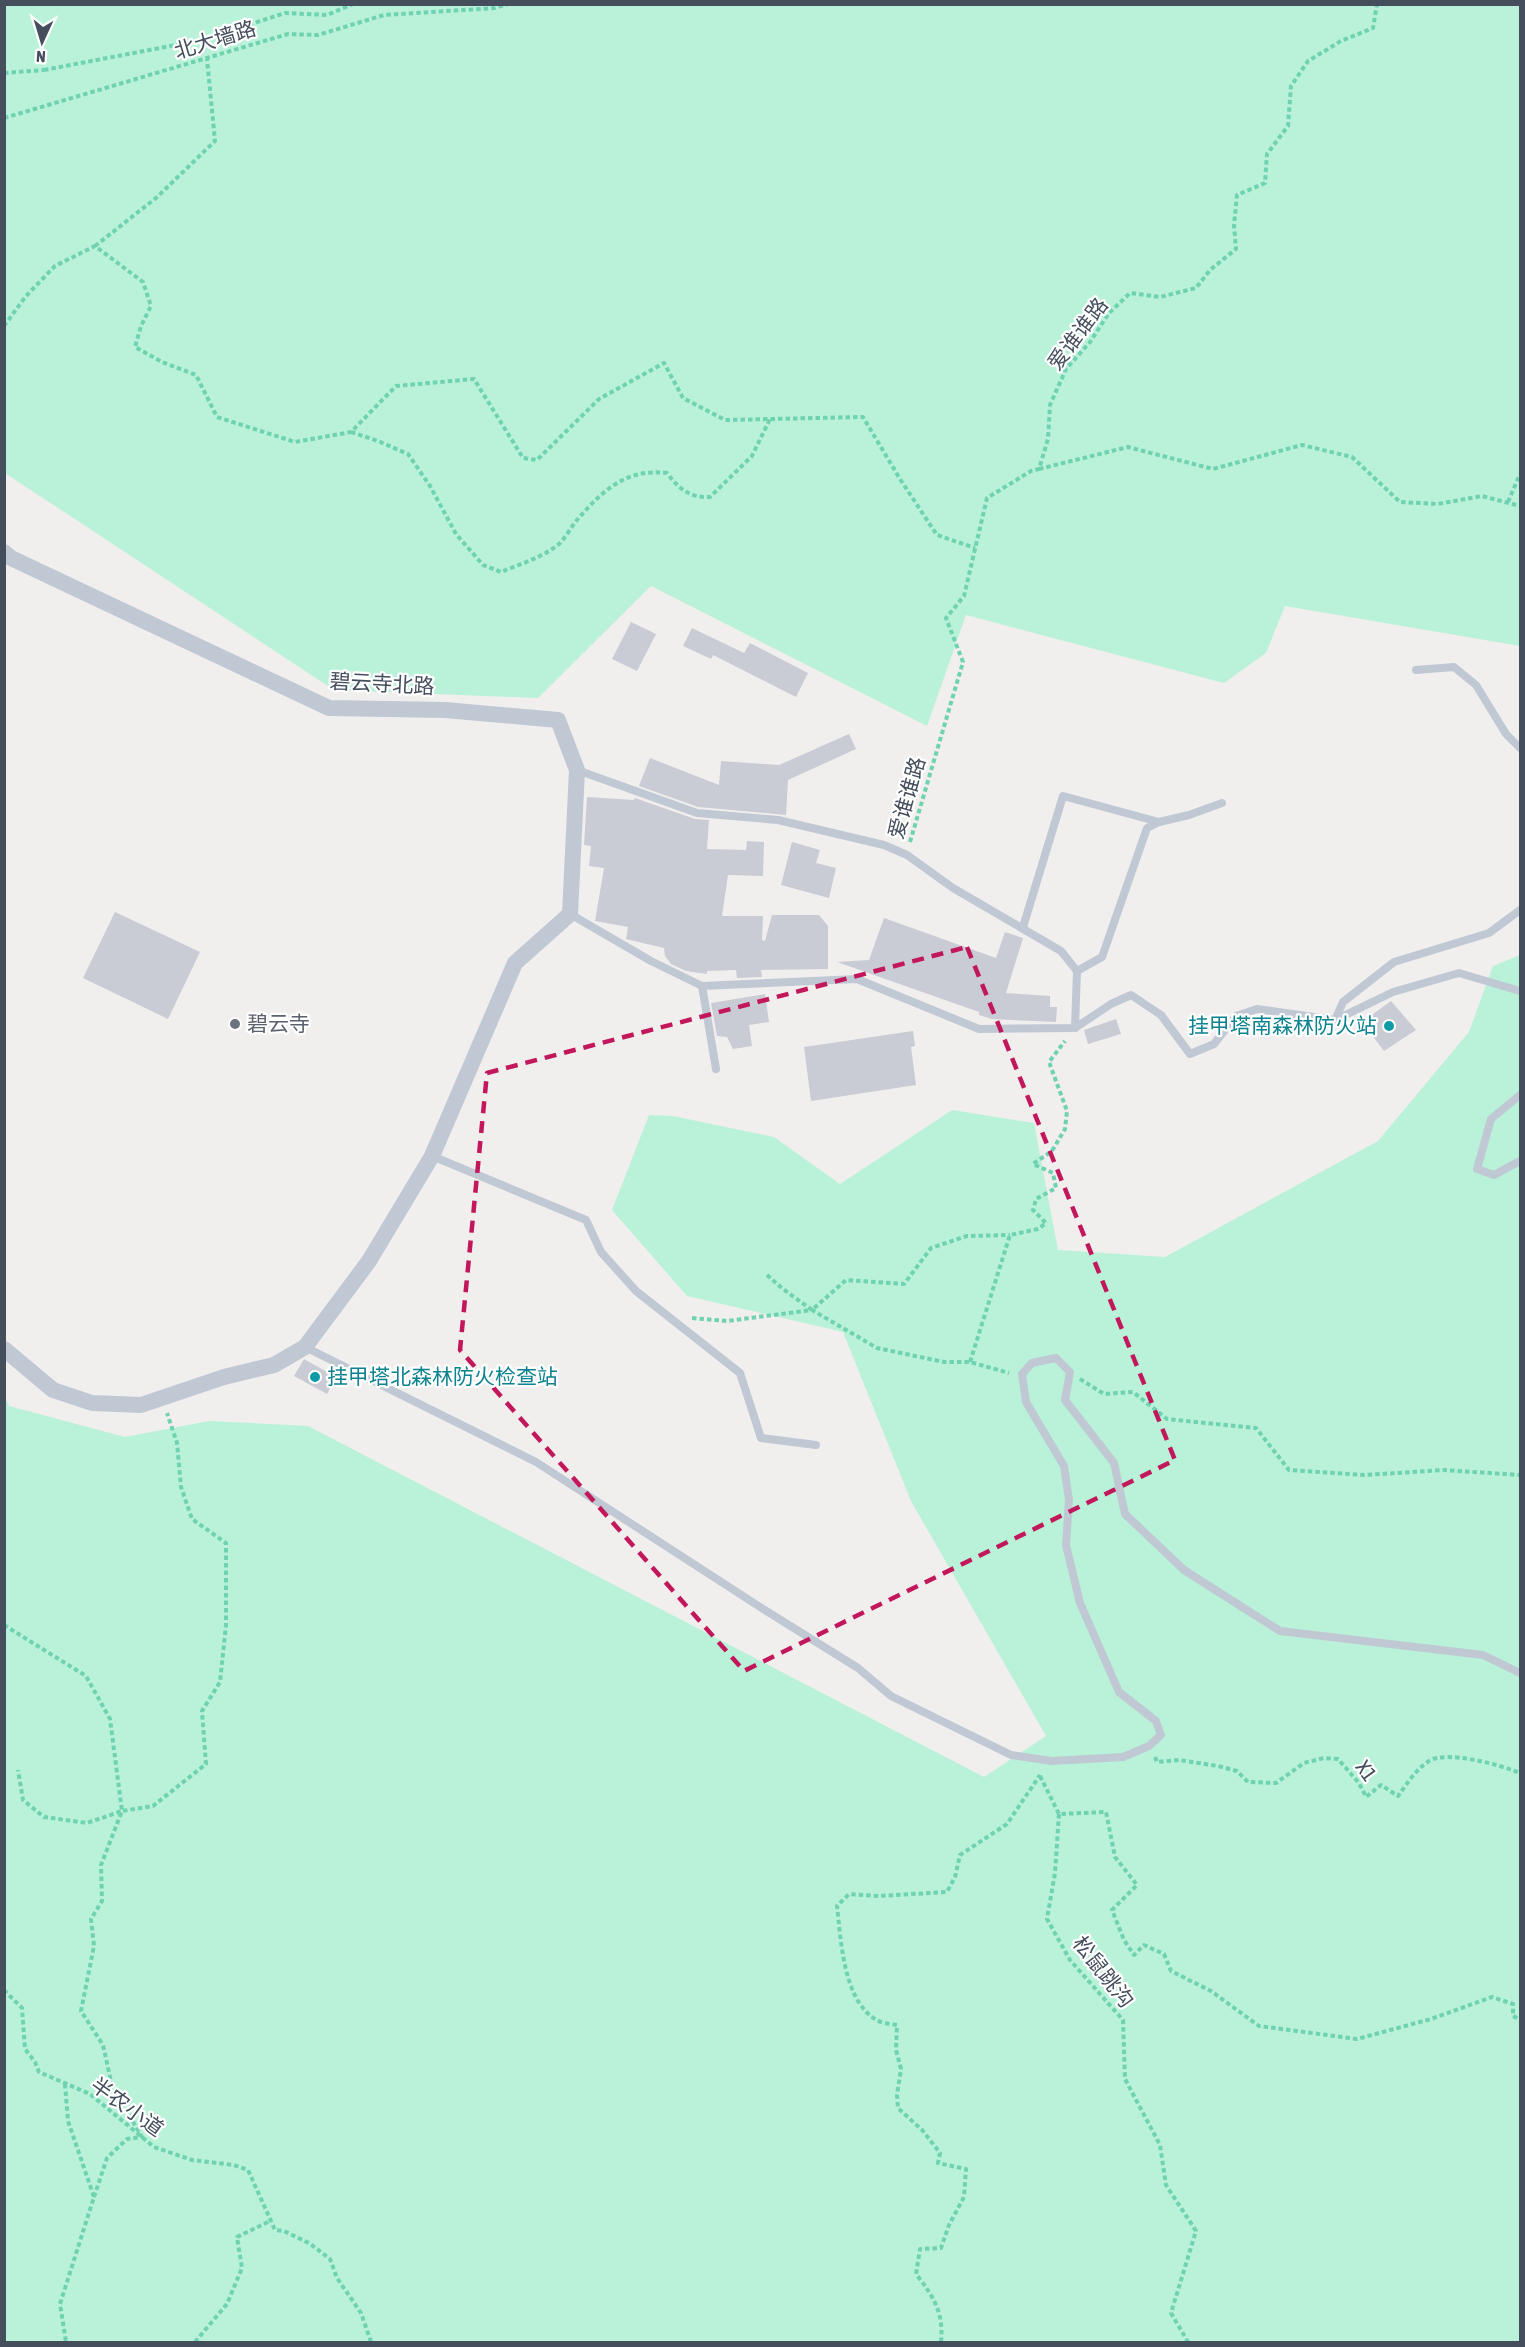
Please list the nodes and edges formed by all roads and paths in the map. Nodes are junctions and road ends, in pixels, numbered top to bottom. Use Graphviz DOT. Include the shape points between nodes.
graph roads {
  1 [pos="353,4"];
  2 [pos="508,4"];
  3 [pos="1377,4"];
  4 [pos="207,59"];
  5 [pos="4,73"];
  6 [pos="4,118"];
  7 [pos="95,246"];
  8 [pos="4,326"];
  9 [pos="770,419"];
  10 [pos="351,432"];
  11 [pos="1039,469"];
  12 [pos="1521,474"];
  13 [pos="1508,502"];
  14 [pos="1521,506"];
  15 [pos="975,548"];
  16 [pos="4,552"];
  17 [pos="1416,670"];
  18 [pos="1521,748"];
  19 [pos="577,770"];
  20 [pos="1222,803"];
  21 [pos="1159,822"];
  22 [pos="907,855"];
  23 [pos="1521,910"];
  24 [pos="570,914"];
  25 [pos="1023,927"];
  26 [pos="1077,971"];
  27 [pos="702,986"];
  28 [pos="1521,991"];
  29 [pos="1335,1020"];
  30 [pos="1075,1028"];
  31 [pos="716,1070"];
  32 [pos="1521,1095"];
  33 [pos="432,1156"];
  34 [pos="1521,1161"];
  35 [pos="1010,1235"];
  36 [pos="767,1275"];
  37 [pos="812,1310"];
  38 [pos="671,1316"];
  39 [pos="305,1347"];
  40 [pos="4,1349"];
  41 [pos="970,1362"];
  42 [pos="1070,1372"];
  43 [pos="1022,1374"];
  44 [pos="161,1398"];
  45 [pos="816,1444"];
  46 [pos="1521,1475"];
  47 [pos="4,1625"];
  48 [pos="1521,1673"];
  49 [pos="1149,1746"];
  50 [pos="1030,1756"];
  51 [pos="18,1770"];
  52 [pos="1521,1773"];
  53 [pos="1040,1775"];
  54 [pos="122,1811"];
  55 [pos="1059,1814"];
  56 [pos="4,1990"];
  57 [pos="1521,2020"];
  58 [pos="65,2084"];
  59 [pos="142,2137"];
  60 [pos="94,2197"];
  61 [pos="270,2221"];
  62 [pos="66,2343"];
  63 [pos="195,2343"];
  64 [pos="371,2343"];
  65 [pos="941,2343"];
  66 [pos="1188,2343"];
  1 -- 5 [label="path" via="327,15 285,12 202,40 45,70"];
  2 -- 4 [label="path, 北大墙路" via="384,15 318,34 288,34"];
  3 -- 11 [label="path, 爱谁谁路" via="1373,28 1308,61 1291,86 1288,126 1267,154 1265,183 1237,195 1233,225 1236,249 1210,270 1196,288 1160,297 1130,293 1109,313 1066,369 1050,405 1048,439"];
  4 -- 6 [label="path, 北大墙路"];
  4 -- 7 [label="path" via="215,141 156,198"];
  7 -- 8 [label="path" via="55,266"];
  7 -- 10 [label="path" via="143,282 151,306 135,347 196,375 217,417 295,442"];
  9 -- 10 [label="path" via="725,420 683,398 664,363 599,399 537,460 523,458 474,379 396,386"];
  9 -- 10 [label="path" via="752,456 710,497 698,498 678,488 667,473 652,471 626,477 598,497 560,543 501,572 483,565 456,534 408,454"];
  9 -- 15 [label="path" via="863,417 937,535"];
  11 -- 13 [label="path" via="1128,447 1213,469 1302,445 1352,457 1400,502 1438,504 1482,496"];
  11 -- 15 [label="path, 爱谁谁路" via="987,498"];
  12 -- 13 [label="path"];
  13 -- 14 [label="path"];
  15 -- 22 [label="path, 爱谁谁路" via="964,596 946,618 963,662"];
  16 -- 19 [label="street, 碧云寺北路" via="329,708 445,710 558,720"];
  17 -- 18 [label="lane" via="1454,667 1476,686 1506,734"];
  19 -- 22 [label="lane" via="697,813 778,820 884,845"];
  19 -- 24 [label="street, 碧云寺北路"];
  20 -- 21 [label="lane"];
  21 -- 25 [label="lane" via="1063,796"];
  21 -- 26 [label="lane" via="1147,828 1102,957"];
  22 -- 25 [label="lane" via="953,888"];
  23 -- 29 [label="lane" via="1489,933 1394,962 1343,1002"];
  24 -- 27 [label="lane"];
  24 -- 33 [label="street" via="515,963"];
  25 -- 26 [label="lane" via="1060,951"];
  26 -- 30 [label="lane"];
  27 -- 30 [label="lane" via="857,979 979,1029"];
  27 -- 31 [label="lane"];
  28 -- 29 [label="lane" via="1459,973 1393,992"];
  29 -- 30 [label="lane" via="1257,1009 1236,1017 1214,1044 1190,1054 1161,1015 1131,995"];
  30 -- 35 [label="path" via="1049,1062 1067,1111 1065,1130 1052,1151 1033,1164 1053,1173 1056,1188 1036,1199 1033,1210 1046,1223 1038,1229"];
  32 -- 34 [label="lane" via="1491,1119 1477,1169 1494,1175"];
  33 -- 38 [label="lane" via="586,1220 601,1252 636,1291"];
  33 -- 39 [label="street" via="369,1261"];
  35 -- 37 [label="path" via="967,1236 931,1248 904,1284 846,1280"];
  35 -- 41 [label="path"];
  36 -- 37 [label="path"];
  37 -- 38 [label="path" via="727,1321"];
  37 -- 41 [label="path" via="878,1348 944,1362"];
  38 -- 45 [label="lane" via="740,1373 761,1438"];
  39 -- 44 [label="street" via="274,1365"];
  39 -- 50 [label="lane" via="536,1462 858,1668 891,1696 1011,1755"];
  40 -- 44 [label="street" via="52,1390 92,1403 141,1405"];
  41 -- 43 [label="path"];
  42 -- 43 [label="lane" via="1056,1358 1032,1363"];
  42 -- 46 [label="path" via="1104,1394 1133,1392 1167,1419 1256,1428 1289,1470 1365,1475 1444,1470"];
  42 -- 48 [label="lane" via="1065,1400 1114,1462 1125,1514 1184,1570 1280,1630 1483,1655"];
  43 -- 49 [label="lane" via="1026,1402 1064,1466 1069,1500 1066,1545 1080,1603 1119,1692 1156,1721 1161,1736"];
  44 -- 54 [label="path" via="177,1443 181,1487 192,1519 226,1543 225,1636 220,1682 202,1711 206,1764 153,1806"];
  47 -- 54 [label="path" via="86,1676 111,1719"];
  49 -- 50 [label="lane" via="1124,1757 1052,1761"];
  49 -- 52 [label="path, X1" via="1157,1762 1179,1760 1218,1766 1237,1771 1248,1782 1276,1783 1304,1763 1338,1759 1366,1797 1381,1785 1398,1797 1417,1770 1431,1759 1454,1757"];
  50 -- 53 [label="path"];
  51 -- 54 [label="path" via="23,1800 44,1817 87,1823"];
  53 -- 55 [label="path"];
  53 -- 65 [label="path" via="1007,1824 960,1856 947,1892 849,1894 837,1906 843,1956 855,2000 875,2020 897,2025 896,2050 901,2068 898,2108 923,2131 939,2153 938,2163 966,2169 964,2197 941,2248 920,2249 916,2274 936,2300"];
  54 -- 59 [label="path" via="102,1865 102,1901 91,1919 94,1946 81,2011 103,2045 112,2085"];
  55 -- 57 [label="path" via="1106,1812 1115,1857 1137,1885 1112,1910 1134,1955 1144,1945 1164,1954 1171,1971 1210,1991 1259,2026 1357,2039 1492,1997 1513,2004 1513,2016"];
  55 -- 66 [label="path, 松鼠跳沟" via="1047,1919 1070,1960 1123,2020 1125,2079 1160,2145 1166,2185 1196,2231 1171,2313"];
  56 -- 58 [label="path, 半农小道" via="22,2008 25,2049 39,2072"];
  58 -- 59 [label="path, 半农小道" via="90,2094"];
  58 -- 60 [label="path" via="68,2121"];
  59 -- 60 [label="path" via="127,2139 107,2158"];
  59 -- 61 [label="path, 半农小道" via="154,2147 192,2160 248,2170"];
  60 -- 62 [label="path" via="60,2304"];
  61 -- 63 [label="path" via="237,2237 242,2268 227,2304"];
  61 -- 64 [label="path" via="275,2230 309,2243 330,2259 337,2278 361,2313"];
}
